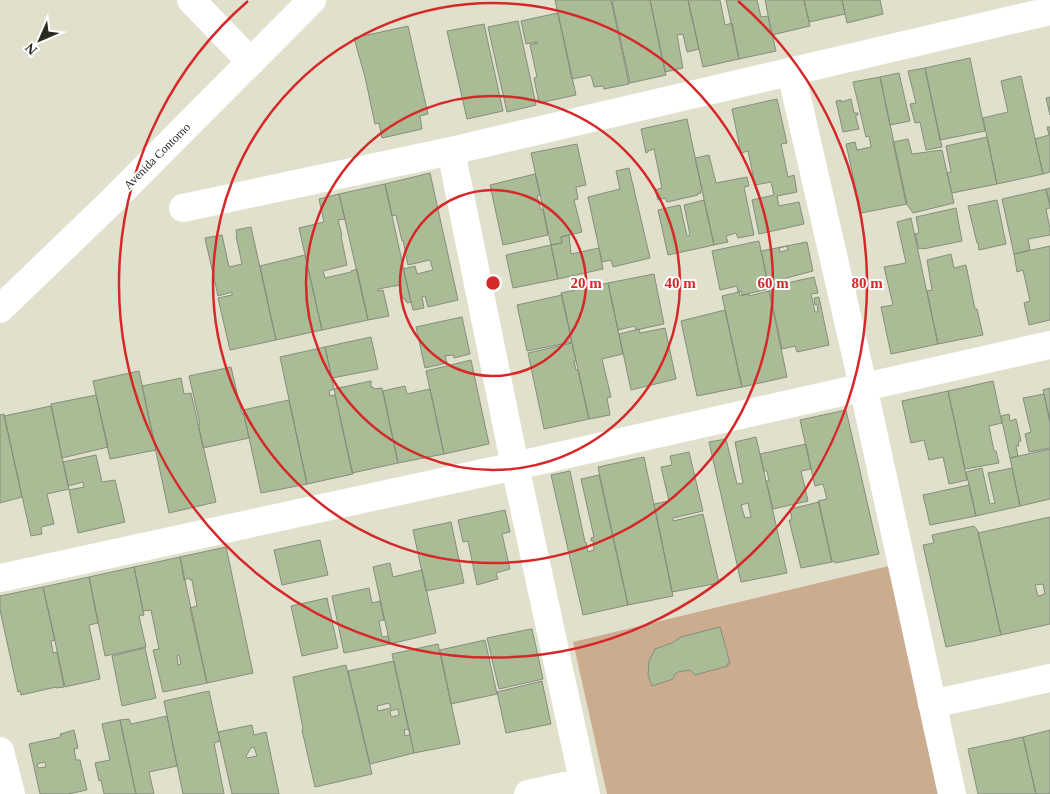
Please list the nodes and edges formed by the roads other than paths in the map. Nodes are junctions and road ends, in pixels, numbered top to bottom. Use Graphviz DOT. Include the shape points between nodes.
graph roads {
  1 [pos="191,0"];
  2 [pos="312,0"];
  3 [pos="1050,11"];
  4 [pos="251,62"];
  5 [pos="791,72"];
  6 [pos="451,151"];
  7 [pos="183,208"];
  8 [pos="0,309"];
  9 [pos="1050,345"];
  10 [pos="863,386"];
  11 [pos="515,466"];
  12 [pos="0,578"];
  13 [pos="1050,678"];
  14 [pos="932,704"];
  15 [pos="0,751"];
  16 [pos="585,788"];
  17 [pos="11,794"];
  18 [pos="528,794"];
  19 [pos="952,794"];
  1 -- 4 [label="street"];
  2 -- 4 [label="street, Avenida Contorno"];
  3 -- 5 [label="street"];
  4 -- 8 [label="street, Avenida Contorno"];
  5 -- 6 [label="street"];
  5 -- 10 [label="street"];
  6 -- 7 [label="street"];
  6 -- 11 [label="street"];
  9 -- 10 [label="street"];
  10 -- 11 [label="street"];
  10 -- 14 [label="street"];
  11 -- 12 [label="street"];
  11 -- 16 [label="street"];
  13 -- 14 [label="street"];
  14 -- 19 [label="street"];
  15 -- 17 [label="street"];
  16 -- 18 [label="street"];
}
